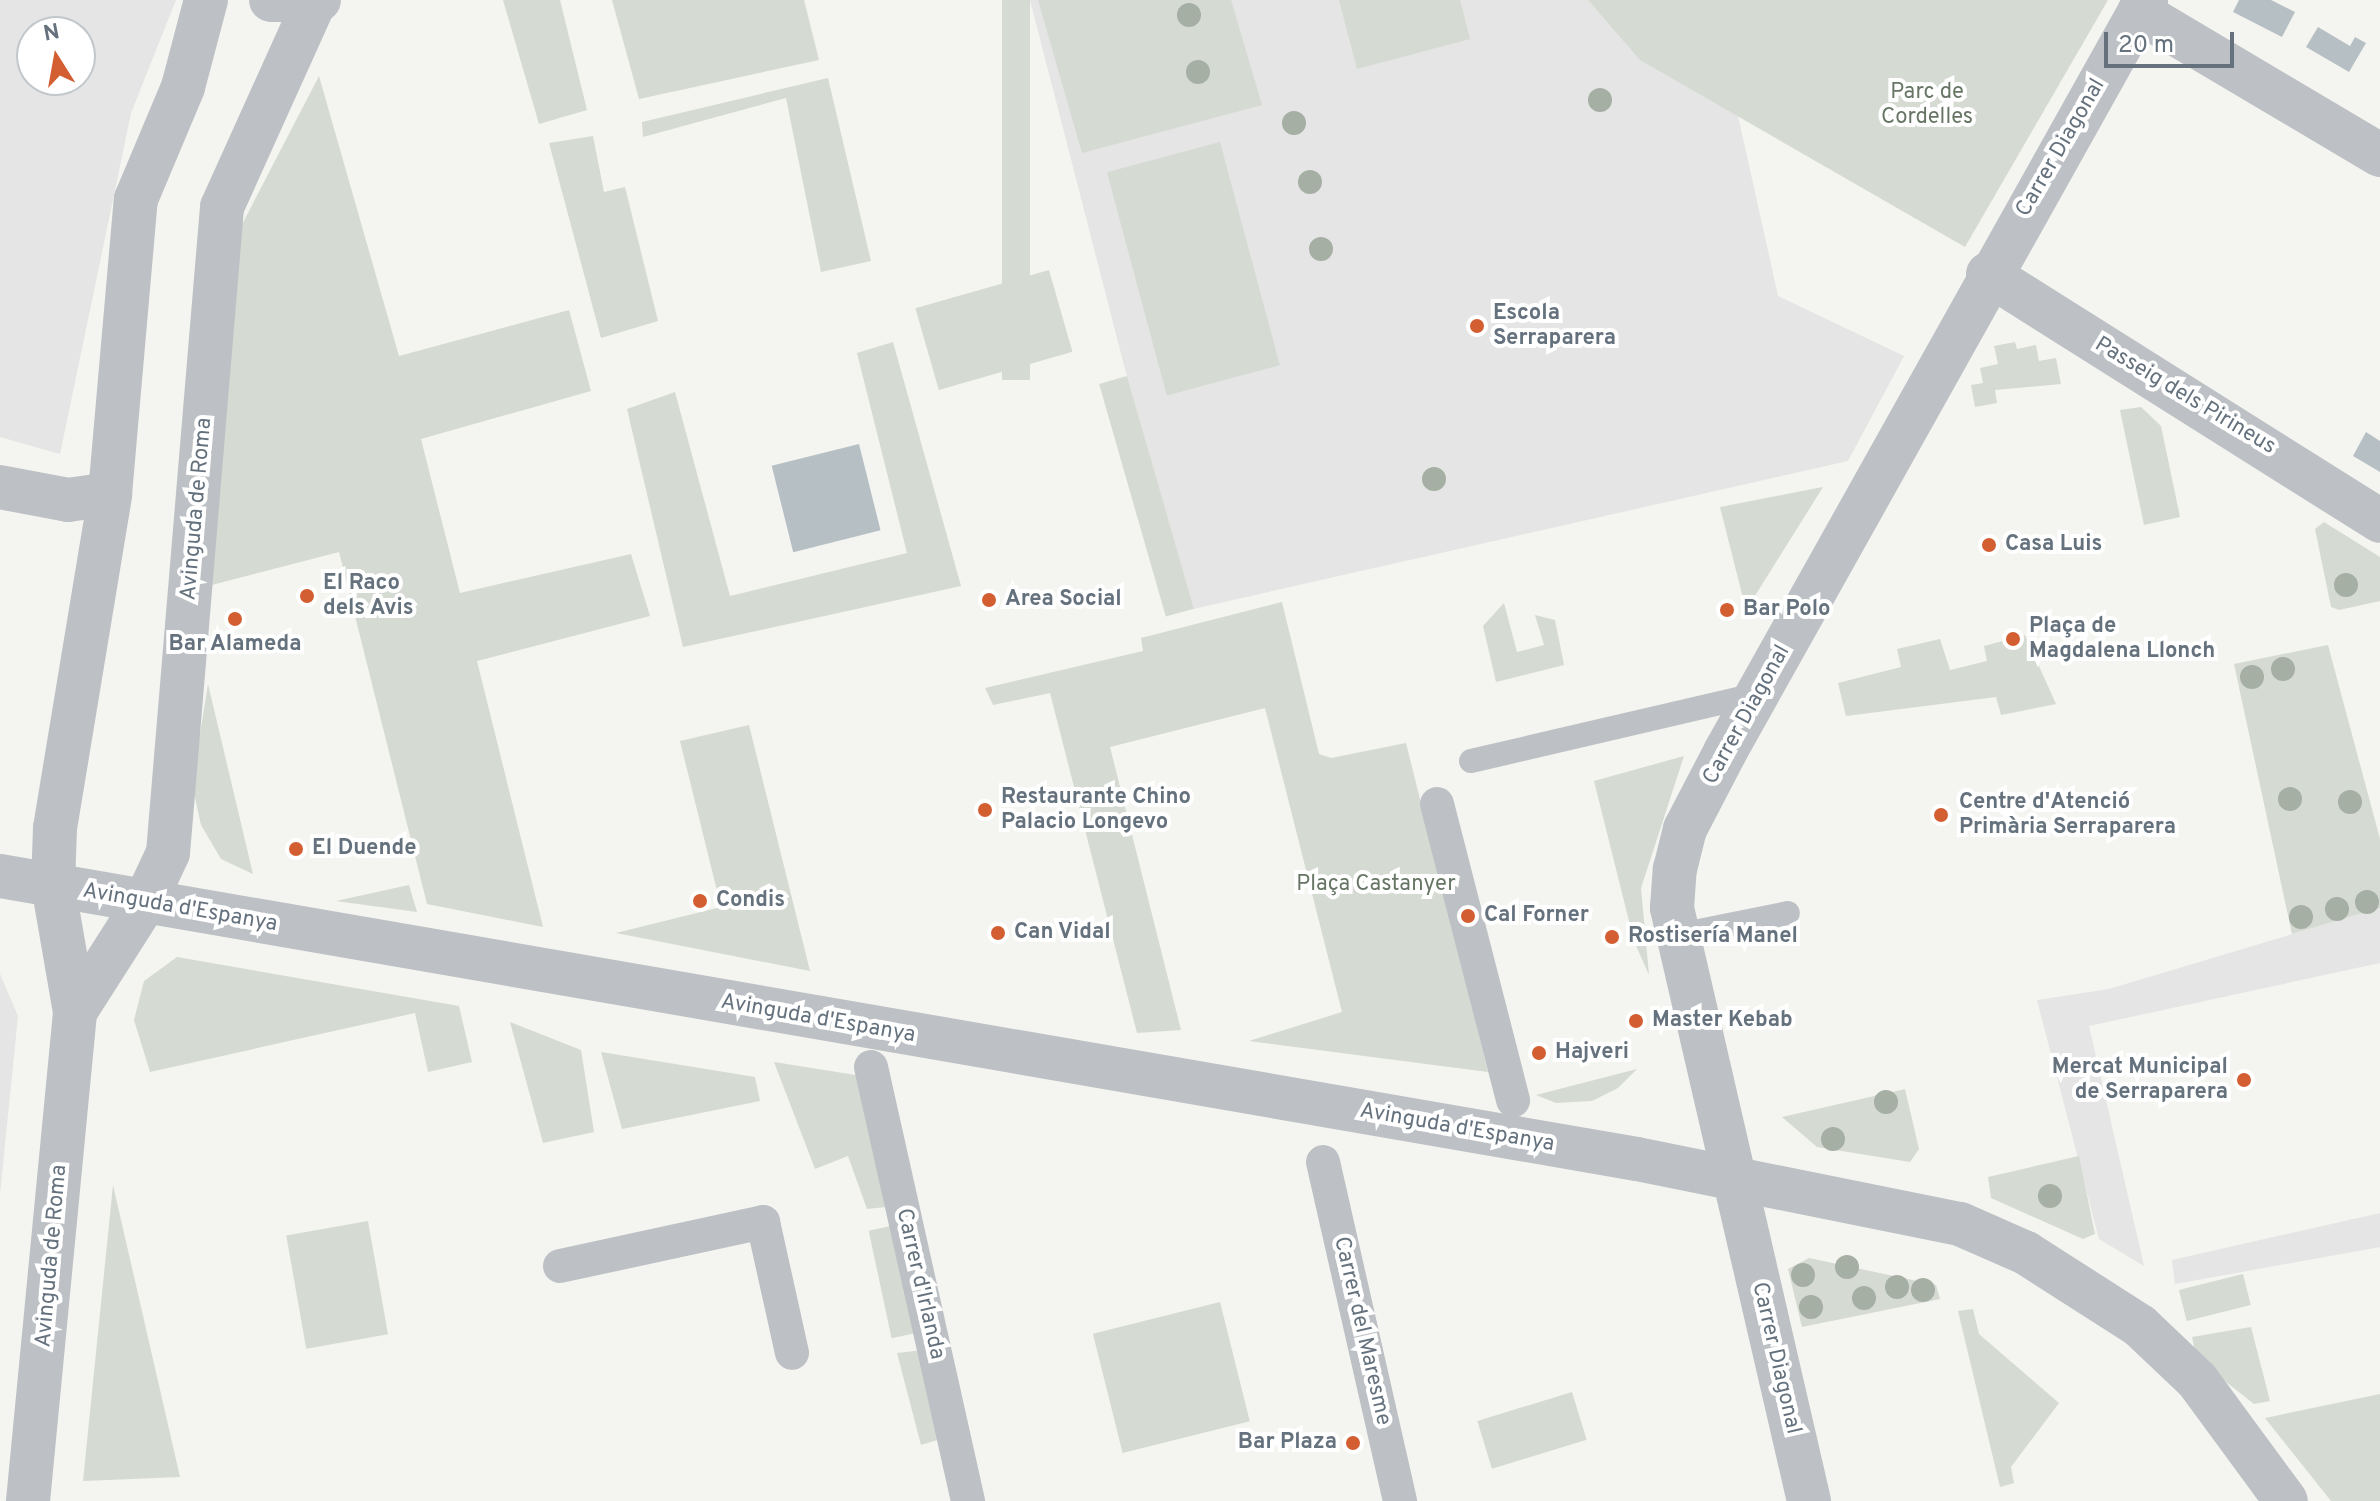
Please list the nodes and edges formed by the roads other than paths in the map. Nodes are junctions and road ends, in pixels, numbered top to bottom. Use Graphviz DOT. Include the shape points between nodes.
graph roads {
  1 [pos="206,0"];
  2 [pos="271,0"];
  3 [pos="317,1"];
  4 [pos="2142,6"];
  5 [pos="2380,155"];
  6 [pos="1988,274"];
  7 [pos="0,487"];
  8 [pos="110,494"];
  9 [pos="2380,521"];
  10 [pos="1759,694"];
  11 [pos="1471,761"];
  12 [pos="1437,804"];
  13 [pos="0,876"];
  14 [pos="53,885"];
  15 [pos="145,902"];
  16 [pos="1788,913"];
  17 [pos="1679,935"];
  18 [pos="75,1012"];
  19 [pos="871,1067"];
  20 [pos="1513,1100"];
  21 [pos="1323,1162"];
  22 [pos="1735,1180"];
  23 [pos="560,1266"];
  24 [pos="792,1353"];
  25 [pos="28,1501"];
  26 [pos="968,1501"];
  27 [pos="1400,1501"];
  28 [pos="1809,1501"];
  29 [pos="2286,1501"];
  1 -- 8 [label="street, Avinguda de Roma" via="183,87 136,199"];
  2 -- 3 [label="street"];
  3 -- 15 [label="street, Avinguda de Roma" via="222,207 168,853"];
  4 -- 5 [label="street"];
  4 -- 6 [label="street, Carrer Diagonal"];
  6 -- 9 [label="street, Passeig dels Pirineus"];
  6 -- 10 [label="street, Carrer Diagonal"];
  7 -- 8 [label="street" via="68,500"];
  8 -- 14 [label="street, Avinguda de Roma" via="73,703 55,828"];
  10 -- 11 [label="lane"];
  10 -- 17 [label="street, Carrer Diagonal" via="1685,829 1672,908"];
  12 -- 20 [label="street"];
  13 -- 14 [label="street, Avinguda d'Espanya"];
  14 -- 15 [label="street, Avinguda d'Espanya"];
  14 -- 18 [label="street, Avinguda de Roma"];
  15 -- 18 [label="street, Avinguda de Roma"];
  15 -- 22 [label="street, Avinguda d'Espanya"];
  16 -- 17 [label="lane"];
  17 -- 22 [label="street, Carrer Diagonal"];
  18 -- 25 [label="street, Avinguda de Roma"];
  19 -- 26 [label="street, Carrer d'Irlanda"];
  21 -- 27 [label="street, Carrer del Maresme"];
  22 -- 28 [label="street, Carrer Diagonal"];
  22 -- 29 [label="street, Avinguda d'Espanya" via="1960,1224 2026,1253 2092,1291 2140,1326 2197,1380"];
  23 -- 24 [label="street" via="763,1222"];
}
